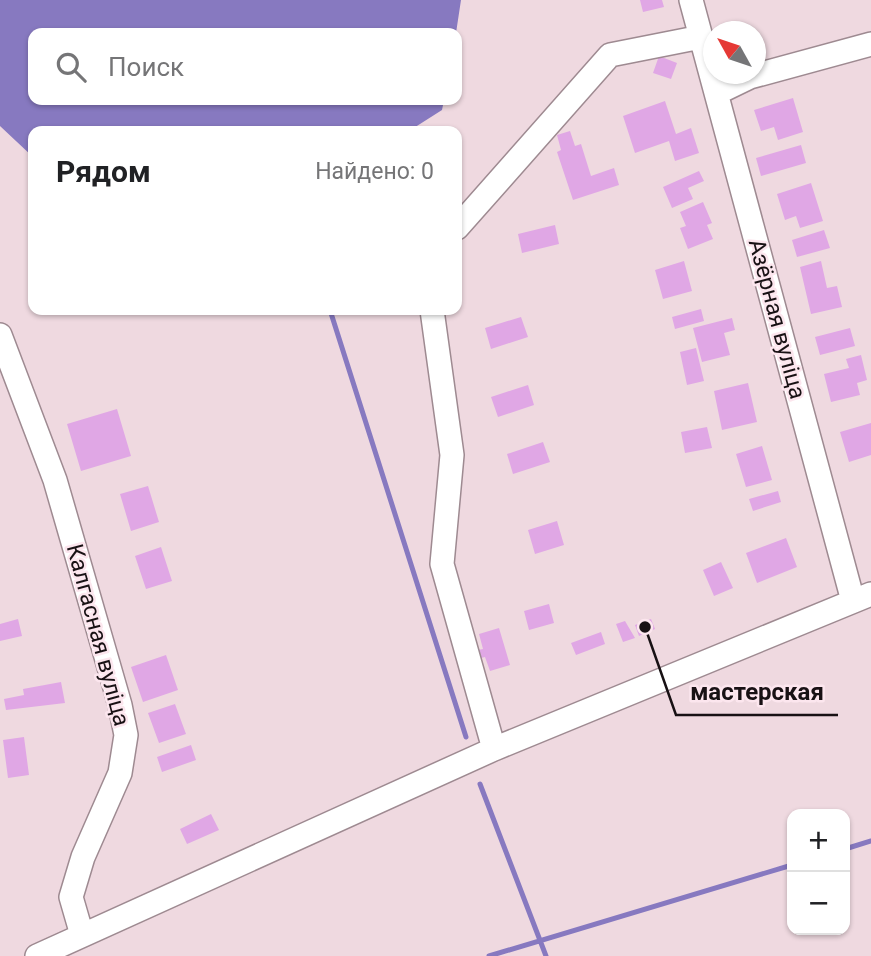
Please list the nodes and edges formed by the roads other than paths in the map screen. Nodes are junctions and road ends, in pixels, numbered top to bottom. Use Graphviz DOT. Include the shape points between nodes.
graph roads {
  1 [pos="691,0"];
  2 [pos="701,37"];
  3 [pos="871,44"];
  4 [pos="717,93"];
  5 [pos="462,222"];
  6 [pos="433,315"];
  7 [pos="0,335"];
  8 [pos="862,598"];
  9 [pos="494,750"];
  10 [pos="82,935"];
  11 [pos="37,956"];
  1 -- 2 [label="street, Азёрная вуліца"];
  2 -- 4 [label="street, Азёрная вуліца"];
  2 -- 5 [label="street" via="610,55"];
  3 -- 4 [label="street" via="750,77"];
  4 -- 8 [label="street, Азёрная вуліца"];
  6 -- 9 [label="street" via="452,455 442,564"];
  7 -- 10 [label="street, Калгасная вуліца" via="55,480 126,734 120,773 83,857 71,897"];
  8 -- 9 [label="street"];
  9 -- 10 [label="street"];
  10 -- 11 [label="street"];
}
